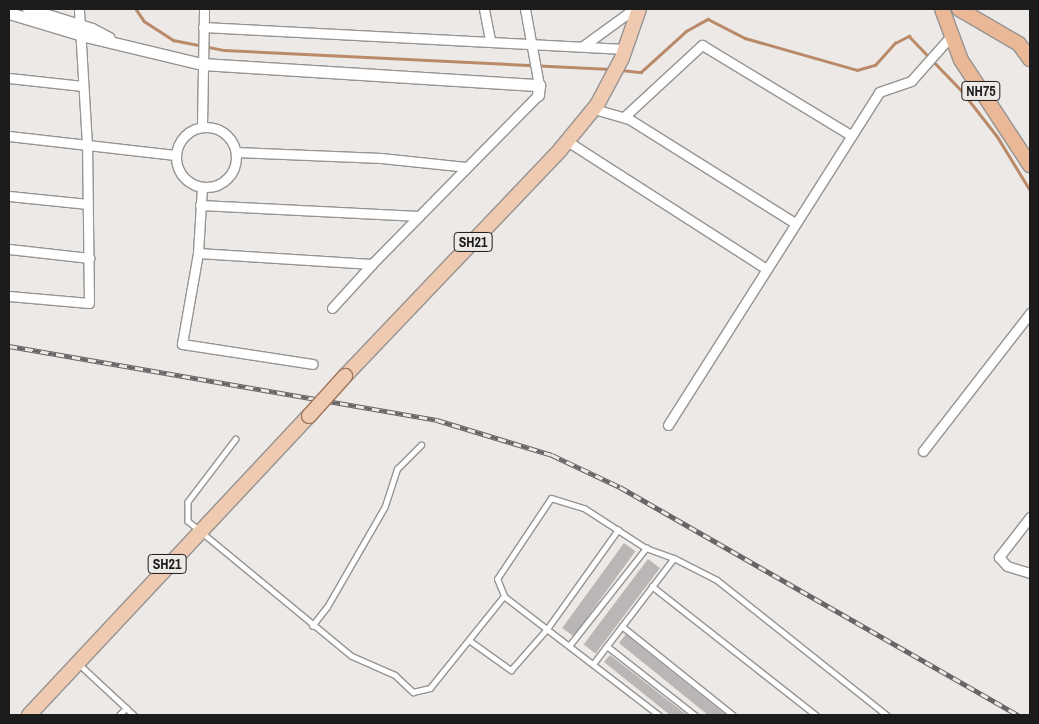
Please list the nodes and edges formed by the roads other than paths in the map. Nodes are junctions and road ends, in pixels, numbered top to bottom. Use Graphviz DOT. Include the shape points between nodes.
graph roads {
  1 [pos="28,9"];
  2 [pos="79,9"];
  3 [pos="204,9"];
  4 [pos="484,9"];
  5 [pos="525,9"];
  6 [pos="634,9"];
  7 [pos="639,9"];
  8 [pos="959,9"];
  9 [pos="943,10"];
  10 [pos="9,13"];
  11 [pos="202,29"];
  12 [pos="80,30"];
  13 [pos="950,37"];
  14 [pos="490,40"];
  15 [pos="533,46"];
  16 [pos="583,46"];
  17 [pos="623,54"];
  18 [pos="1030,59"];
  19 [pos="202,60"];
  20 [pos="9,72"];
  21 [pos="9,78"];
  22 [pos="36,81"];
  23 [pos="83,86"];
  24 [pos="538,90"];
  25 [pos="596,107"];
  26 [pos="625,116"];
  27 [pos="202,126"];
  28 [pos="849,134"];
  29 [pos="9,136"];
  30 [pos="567,141"];
  31 [pos="87,145"];
  32 [pos="236,152"];
  33 [pos="175,155"];
  34 [pos="1030,165"];
  35 [pos="466,167"];
  36 [pos="202,187"];
  37 [pos="9,196"];
  38 [pos="88,204"];
  39 [pos="200,205"];
  40 [pos="419,216"];
  41 [pos="795,223"];
  42 [pos="9,249"];
  43 [pos="198,253"];
  44 [pos="88,258"];
  45 [pos="372,264"];
  46 [pos="766,269"];
  47 [pos="9,296"];
  48 [pos="332,308"];
  49 [pos="1030,313"];
  50 [pos="312,364"];
  51 [pos="668,425"];
  52 [pos="236,438"];
  53 [pos="421,445"];
  54 [pos="923,450"];
  55 [pos="1030,516"];
  56 [pos="618,530"];
  57 [pos="198,531"];
  58 [pos="646,548"];
  59 [pos="674,558"];
  60 [pos="1030,573"];
  61 [pos="652,586"];
  62 [pos="504,596"];
  63 [pos="312,626"];
  64 [pos="622,626"];
  65 [pos="547,629"];
  66 [pos="469,640"];
  67 [pos="569,646"];
  68 [pos="607,646"];
  69 [pos="78,662"];
  70 [pos="593,664"];
  71 [pos="126,708"];
  72 [pos="29,715"];
  73 [pos="120,715"];
  74 [pos="134,715"];
  75 [pos="659,715"];
  76 [pos="694,715"];
  77 [pos="733,715"];
  78 [pos="816,715"];
  79 [pos="887,715"];
  1 -- 12 [label="street"];
  2 -- 12 [label="street"];
  3 -- 11 [label="street"];
  4 -- 14 [label="street"];
  5 -- 15 [label="street"];
  6 -- 16 [label="street"];
  7 -- 17 [label="main road, SH21"];
  8 -- 18 [label="highway" via="1019,44"];
  9 -- 13 [label="highway, NH75"];
  10 -- 12 [label="street"];
  11 -- 14 [label="street"];
  11 -- 19 [label="street"];
  12 -- 19 [label="street"];
  12 -- 23 [label="street"];
  13 -- 28 [label="street" via="911,81 881,90"];
  13 -- 34 [label="highway, NH75"];
  14 -- 15 [label="street"];
  15 -- 16 [label="street"];
  15 -- 24 [label="street"];
  16 -- 17 [label="street"];
  17 -- 25 [label="main road, SH21"];
  19 -- 24 [label="street"];
  19 -- 27 [label="street"];
  20 -- 22 [label="street"];
  21 -- 22 [label="street"];
  22 -- 23 [label="street"];
  23 -- 31 [label="street"];
  24 -- 35 [label="street"];
  25 -- 26 [label="street"];
  25 -- 30 [label="main road, SH21"];
  26 -- 28 [label="street" via="702,44"];
  26 -- 41 [label="street"];
  27 -- 32 [label="street" via="220,130"];
  27 -- 33 [label="street" via="187,133"];
  28 -- 41 [label="street"];
  29 -- 31 [label="street"];
  30 -- 46 [label="street"];
  30 -- 57 [label="main road, SH21, bridge"];
  31 -- 33 [label="street"];
  31 -- 38 [label="street"];
  32 -- 35 [label="street" via="381,158"];
  32 -- 36 [label="street" via="228,178"];
  33 -- 36 [label="street" via="186,180"];
  35 -- 40 [label="street"];
  36 -- 39 [label="street"];
  37 -- 38 [label="street"];
  38 -- 44 [label="street"];
  39 -- 40 [label="street"];
  39 -- 43 [label="street"];
  40 -- 45 [label="street"];
  41 -- 46 [label="street"];
  42 -- 44 [label="street"];
  43 -- 45 [label="street"];
  43 -- 50 [label="street" via="182,344"];
  44 -- 47 [label="street" via="89,303"];
  45 -- 48 [label="street"];
  46 -- 51 [label="street"];
  49 -- 54 [label="street"];
  52 -- 57 [label="lane" via="186,508 188,520"];
  53 -- 63 [label="lane" via="397,469 385,506 327,607"];
  55 -- 60 [label="street" via="999,557 1007,566"];
  56 -- 58 [label="lane"];
  56 -- 62 [label="lane" via="584,508 551,498 497,579"];
  56 -- 65 [label="lane"];
  57 -- 63 [label="lane"];
  57 -- 69 [label="main road, SH21"];
  58 -- 59 [label="lane"];
  58 -- 67 [label="lane"];
  59 -- 61 [label="lane"];
  59 -- 79 [label="lane" via="717,580"];
  61 -- 64 [label="lane"];
  61 -- 78 [label="lane"];
  62 -- 65 [label="lane"];
  62 -- 66 [label="lane"];
  63 -- 66 [label="lane" via="352,656 395,675 413,692 430,688"];
  64 -- 68 [label="lane"];
  64 -- 77 [label="lane"];
  65 -- 66 [label="lane" via="510,670"];
  65 -- 67 [label="lane"];
  67 -- 70 [label="lane"];
  68 -- 70 [label="lane"];
  68 -- 76 [label="lane"];
  69 -- 71 [label="lane"];
  69 -- 72 [label="main road, SH21"];
  70 -- 75 [label="lane"];
  71 -- 73 [label="lane"];
  71 -- 74 [label="lane"];
}
